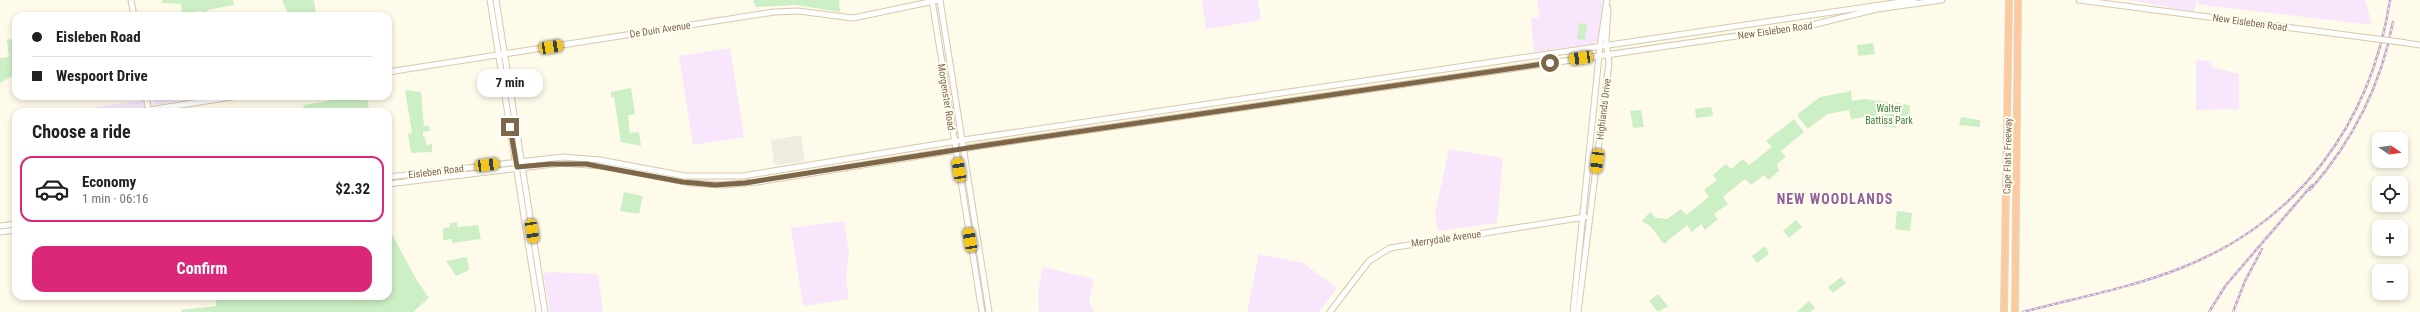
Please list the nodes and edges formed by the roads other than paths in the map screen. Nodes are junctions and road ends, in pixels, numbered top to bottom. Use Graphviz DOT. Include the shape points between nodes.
graph roads {
  1 [pos="131,0"];
  2 [pos="490,0"];
  3 [pos="496,0"];
  4 [pos="940,0"];
  5 [pos="1914,0"];
  6 [pos="1942,0"];
  7 [pos="2009,0"];
  8 [pos="2018,0"];
  9 [pos="2079,0"];
  10 [pos="932,1"];
  11 [pos="1607,1"];
  12 [pos="133,12"];
  13 [pos="1607,45"];
  14 [pos="2420,45"];
  15 [pos="1600,46"];
  16 [pos="501,55"];
  17 [pos="1608,55"];
  18 [pos="1600,56"];
  19 [pos="392,71"];
  20 [pos="214,100"];
  21 [pos="167,108"];
  22 [pos="963,140"];
  23 [pos="954,141"];
  24 [pos="964,148"];
  25 [pos="955,150"];
  26 [pos="519,164"];
  27 [pos="392,178"];
  28 [pos="392,183"];
  29 [pos="1590,216"];
  30 [pos="1584,217"];
  31 [pos="12,224"];
  32 [pos="0,226"];
  33 [pos="12,230"];
  34 [pos="0,232"];
  35 [pos="2015,311"];
  36 [pos="539,312"];
  37 [pos="545,312"];
  38 [pos="982,312"];
  39 [pos="989,312"];
  40 [pos="1330,312"];
  41 [pos="1573,312"];
  42 [pos="1578,312"];
  43 [pos="2004,312"];
  1 -- 12 [label="main road"];
  2 -- 16 [label="main road"];
  3 -- 16 [label="main road"];
  4 -- 10 [label="main road, De Duin Avenue"];
  4 -- 22 [label="main road, Morgenster Road"];
  5 -- 13 [label="main road, New Eisleben Road"];
  6 -- 17 [label="main road, New Eisleben Road" via="1877,9 1812,25"];
  7 -- 43 [label="highway, Cape Flats Freeway"];
  8 -- 35 [label="highway, Cape Flats Freeway"];
  9 -- 14 [label="main road, New Eisleben Road, bridge"];
  10 -- 16 [label="main road, De Duin Avenue" via="853,18 798,11 774,12"];
  10 -- 23 [label="main road, Morgenster Road"];
  11 -- 13 [label="main road, Highlands Drive"];
  11 -- 15 [label="main road, Highlands Drive"];
  13 -- 15 [label="main road, New Eisleben Road"];
  13 -- 17 [label="main road, Highlands Drive"];
  15 -- 18 [label="main road, Highlands Drive"];
  15 -- 22 [label="main road, Eisleben Road"];
  16 -- 19 [label="main road, De Duin Avenue"];
  16 -- 26 [label="main road"];
  17 -- 18 [label="main road, New Eisleben Road"];
  17 -- 29 [label="main road, Highlands Drive"];
  18 -- 24 [label="main road, Eisleben Road"];
  18 -- 30 [label="main road, Highlands Drive"];
  20 -- 21 [label="main road"];
  22 -- 23 [label="main road, Eisleben Road"];
  22 -- 24 [label="main road, Morgenster Road"];
  23 -- 25 [label="main road, Morgenster Road"];
  23 -- 26 [label="main road, Eisleben Road" via="731,176 685,176 584,158 552,158"];
  24 -- 25 [label="main road, Eisleben Road"];
  24 -- 39 [label="main road, Morgenster Road"];
  25 -- 26 [label="main road, Eisleben Road" via="734,184 683,182 586,164"];
  25 -- 38 [label="main road, Morgenster Road"];
  26 -- 27 [label="main road, Eisleben Road"];
  26 -- 28 [label="main road, Eisleben Road"];
  26 -- 36 [label="main road"];
  26 -- 37 [label="main road"];
  29 -- 30 [label="main road, Merrydale Avenue"];
  29 -- 42 [label="main road, Highlands Drive"];
  30 -- 40 [label="main road, Merrydale Avenue" via="1390,248 1369,261"];
  30 -- 41 [label="main road, Highlands Drive"];
  31 -- 32 [label="main road"];
  33 -- 34 [label="main road"];
}
